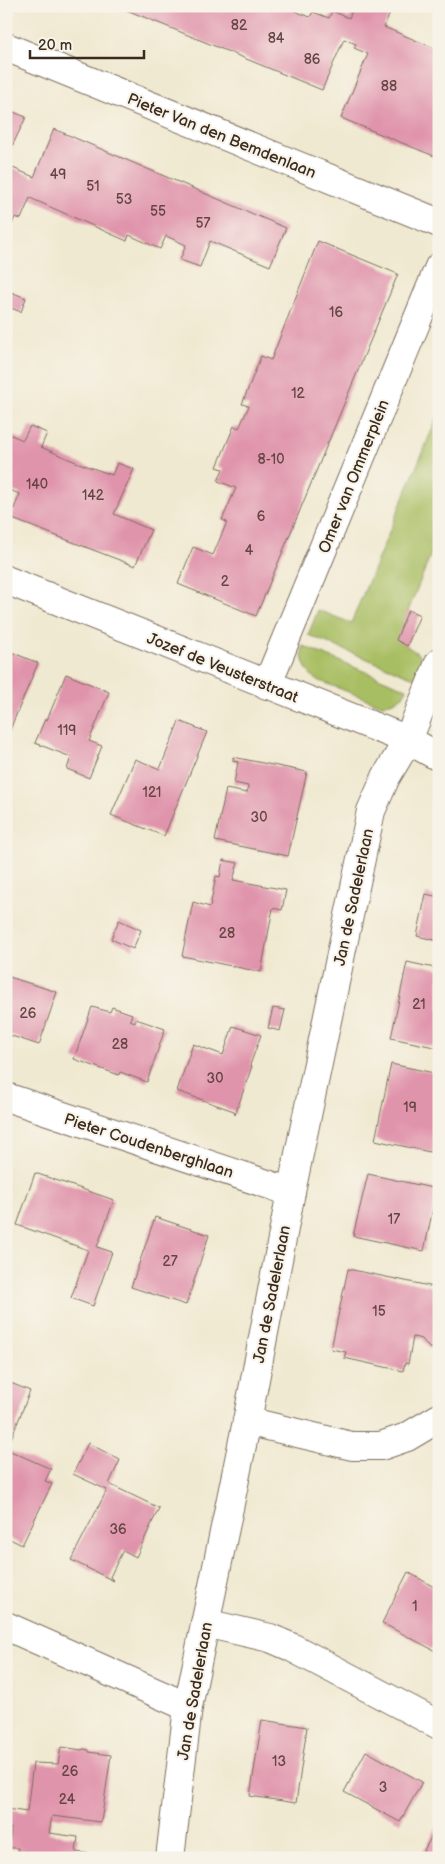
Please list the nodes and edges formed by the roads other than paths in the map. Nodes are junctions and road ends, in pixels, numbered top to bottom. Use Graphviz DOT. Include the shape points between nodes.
graph roads {
  1 [pos="6,47"];
  2 [pos="439,223"];
  3 [pos="439,267"];
  4 [pos="6,580"];
  5 [pos="439,663"];
  6 [pos="267,685"];
  7 [pos="408,740"];
  8 [pos="439,757"];
  9 [pos="6,1097"];
  10 [pos="291,1192"];
  11 [pos="439,1418"];
  12 [pos="247,1421"];
  13 [pos="205,1623"];
  14 [pos="6,1626"];
  15 [pos="188,1707"];
  16 [pos="439,1725"];
  17 [pos="170,1858"];
  1 -- 2 [label="street, Pieter Van den Bemdenlaan"];
  3 -- 6 [label="street, Omer van Ommerplein"];
  4 -- 6 [label="street, Jozef de Veusterstraat"];
  5 -- 7 [label="street"];
  6 -- 7 [label="street, Jozef de Veusterstraat"];
  7 -- 8 [label="street, Jozef de Veusterstraat"];
  7 -- 10 [label="street, Jan de Sadelerlaan" via="371,811"];
  9 -- 10 [label="street, Pieter Coudenberghlaan"];
  10 -- 12 [label="street, Jan de Sadelerlaan"];
  11 -- 12 [label="street" via="381,1446 352,1446"];
  12 -- 13 [label="street, Jan de Sadelerlaan"];
  13 -- 15 [label="street, Jan de Sadelerlaan"];
  13 -- 16 [label="street" via="270,1638 291,1647"];
  14 -- 15 [label="street"];
  15 -- 17 [label="street, Jan de Sadelerlaan"];
}
